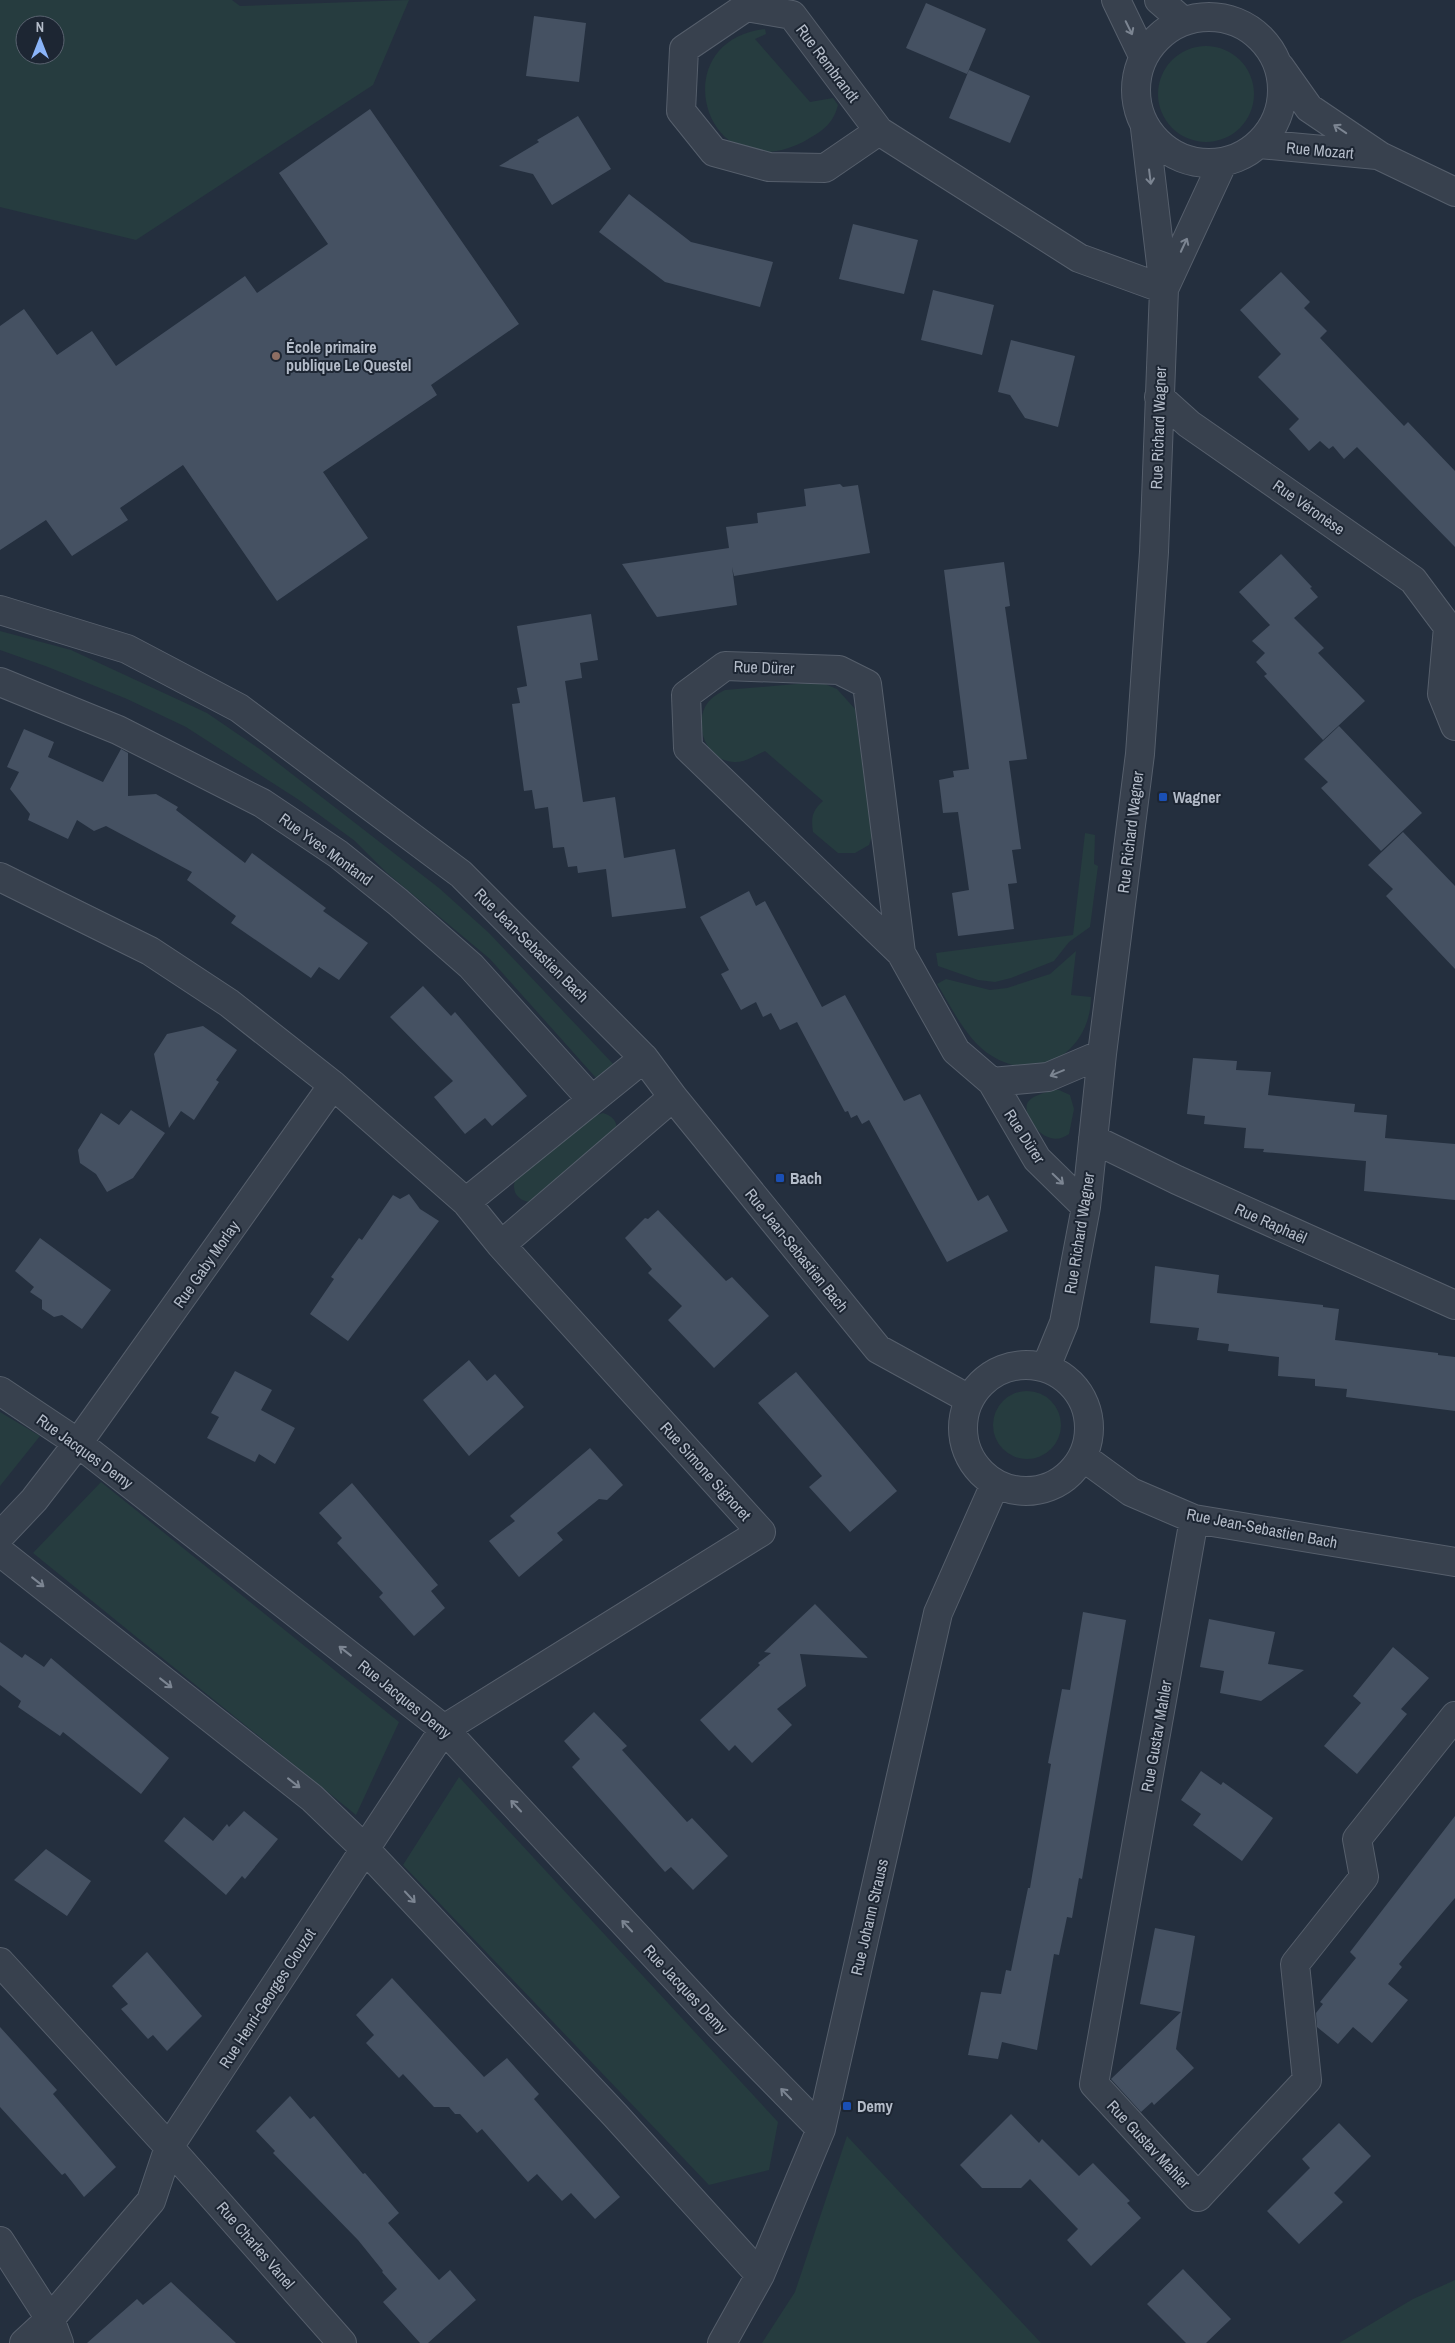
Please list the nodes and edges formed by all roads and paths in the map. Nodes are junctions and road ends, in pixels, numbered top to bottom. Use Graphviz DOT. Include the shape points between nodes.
graph roads {
  1 [pos="1116,0"];
  2 [pos="1159,0"];
  3 [pos="1183,22"];
  4 [pos="1143,56"];
  5 [pos="1276,62"];
  6 [pos="1145,128"];
  7 [pos="879,131"];
  8 [pos="1260,144"];
  9 [pos="1380,156"];
  10 [pos="1222,164"];
  11 [pos="1455,192"];
  12 [pos="1164,289"];
  13 [pos="1159,397"];
  14 [pos="0,610"];
  15 [pos="1452,628"];
  16 [pos="0,682"];
  17 [pos="1455,726"];
  18 [pos="0,877"];
  19 [pos="901,954"];
  20 [pos="1102,1054"];
  21 [pos="644,1058"];
  22 [pos="992,1082"];
  23 [pos="333,1085"];
  24 [pos="672,1097"];
  25 [pos="592,1100"];
  26 [pos="1093,1139"];
  27 [pos="466,1202"];
  28 [pos="1086,1206"];
  29 [pos="501,1244"];
  30 [pos="1454,1302"];
  31 [pos="1046,1367"];
  32 [pos="0,1390"];
  33 [pos="969,1400"];
  34 [pos="78,1443"];
  35 [pos="1083,1457"];
  36 [pos="995,1484"];
  37 [pos="1194,1519"];
  38 [pos="0,1536"];
  39 [pos="0,1552"];
  40 [pos="1455,1562"];
  41 [pos="1455,1716"];
  42 [pos="444,1729"];
  43 [pos="365,1850"];
  44 [pos="0,1962"];
  45 [pos="821,2129"];
  46 [pos="169,2147"];
  47 [pos="0,2241"];
  48 [pos="760,2275"];
  49 [pos="55,2331"];
  50 [pos="24,2343"];
  51 [pos="342,2343"];
  52 [pos="722,2343"];
  1 -- 4 [label="street, one-way"];
  2 -- 3 [label="street"];
  3 -- 4 [label="street" via="1160,36"];
  3 -- 5 [label="street" via="1205,17 1227,19 1253,33"];
  4 -- 6 [label="street" via="1135,80 1136,106"];
  5 -- 8 [label="street" via="1282,91 1276,120"];
  9 -- 5 [label="street, Rue Mozart, one-way" via="1309,108"];
  6 -- 10 [label="street" via="1179,159"];
  6 -- 12 [label="street, Rue Richard Wagner, one-way"];
  7 -- 7 [label="street, Rue Rembrandt" via="792,15 746,7 684,49 681,111 714,152 769,167 826,168"];
  7 -- 12 [label="street, Rue Rembrandt" via="1079,258"];
  8 -- 9 [label="street, Rue Mozart"];
  8 -- 10 [label="street" via="1242,157"];
  9 -- 11 [label="street, Rue Mozart"];
  12 -- 10 [label="street, Rue Richard Wagner, one-way"];
  12 -- 13 [label="street, Rue Richard Wagner"];
  13 -- 15 [label="street, Rue Véronèse" via="1189,424 1413,580"];
  13 -- 20 [label="street, Rue Richard Wagner" via="1154,552 1140,754"];
  14 -- 21 [label="street, Rue Jean-Sebastien Bach" via="127,649 239,708 461,874"];
  15 -- 17 [label="street, Rue Véronèse" via="1442,694"];
  16 -- 25 [label="street, Rue Yves Montand" via="118,730 253,798 338,854 471,966"];
  18 -- 23 [label="street" via="150,952 229,1003"];
  19 -- 19 [label="street, Rue Dürer" via="688,748 686,695 724,666 839,670 867,684"];
  19 -- 22 [label="street, Rue Dürer" via="956,1051"];
  20 -- 22 [label="street, one-way" via="1048,1077"];
  20 -- 26 [label="street, Rue Richard Wagner"];
  21 -- 24 [label="street, Rue Jean-Sebastien Bach"];
  21 -- 25 [label="street"];
  22 -- 28 [label="street, Rue Dürer, one-way" via="1037,1159"];
  23 -- 27 [label="street"];
  23 -- 34 [label="street, Rue Gaby Morlay"];
  24 -- 29 [label="street"];
  24 -- 33 [label="street, Rue Jean-Sebastien Bach" via="878,1349"];
  25 -- 27 [label="street"];
  26 -- 28 [label="street, Rue Richard Wagner"];
  26 -- 30 [label="street, Rue Raphaël" via="1177,1180"];
  27 -- 29 [label="street, Rue Simone Signoret"];
  28 -- 31 [label="street, Rue Richard Wagner" via="1064,1323"];
  29 -- 42 [label="street, Rue Simone Signoret" via="761,1532"];
  31 -- 33 [label="street" via="1023,1364 1002,1369 978,1387"];
  31 -- 35 [label="street" via="1065,1377 1080,1394 1089,1414 1090,1436"];
  32 -- 34 [label="street, Rue Jacques Demy"];
  33 -- 36 [label="street" via="963,1418 963,1437 969,1456 980,1472"];
  34 -- 38 [label="street, Rue Gaby Morlay" via="34,1500"];
  42 -- 34 [label="street, Rue Jacques Demy, one-way"];
  35 -- 36 [label="street" via="1071,1473 1054,1485 1035,1491 1014,1490"];
  35 -- 37 [label="street, Rue Jean-Sebastien Bach" via="1131,1492"];
  36 -- 45 [label="street, Rue Johann Strauss" via="938,1613"];
  37 -- 40 [label="street, Rue Jean-Sebastien Bach"];
  37 -- 41 [label="street, Rue Gustav Mahler" via="1094,2084 1198,2197 1308,2080 1296,1964 1364,1878 1357,1839"];
  39 -- 43 [label="street, one-way" via="312,1798"];
  42 -- 43 [label="street, Rue Henri-Georges Clouzot"];
  45 -- 42 [label="street, Rue Jacques Demy, one-way" via="720,2026"];
  43 -- 46 [label="street, Rue Henri-Georges Clouzot"];
  43 -- 48 [label="street, one-way" via="615,2114"];
  44 -- 46 [label="street, Rue Charles Vanel"];
  45 -- 48 [label="street, Rue Johann Strauss"];
  46 -- 49 [label="street" via="150,2201"];
  46 -- 51 [label="street, Rue Charles Vanel"];
  47 -- 49 [label="street"];
  48 -- 52 [label="street, Rue Johann Strauss"];
  49 -- 50 [label="street"];
}
